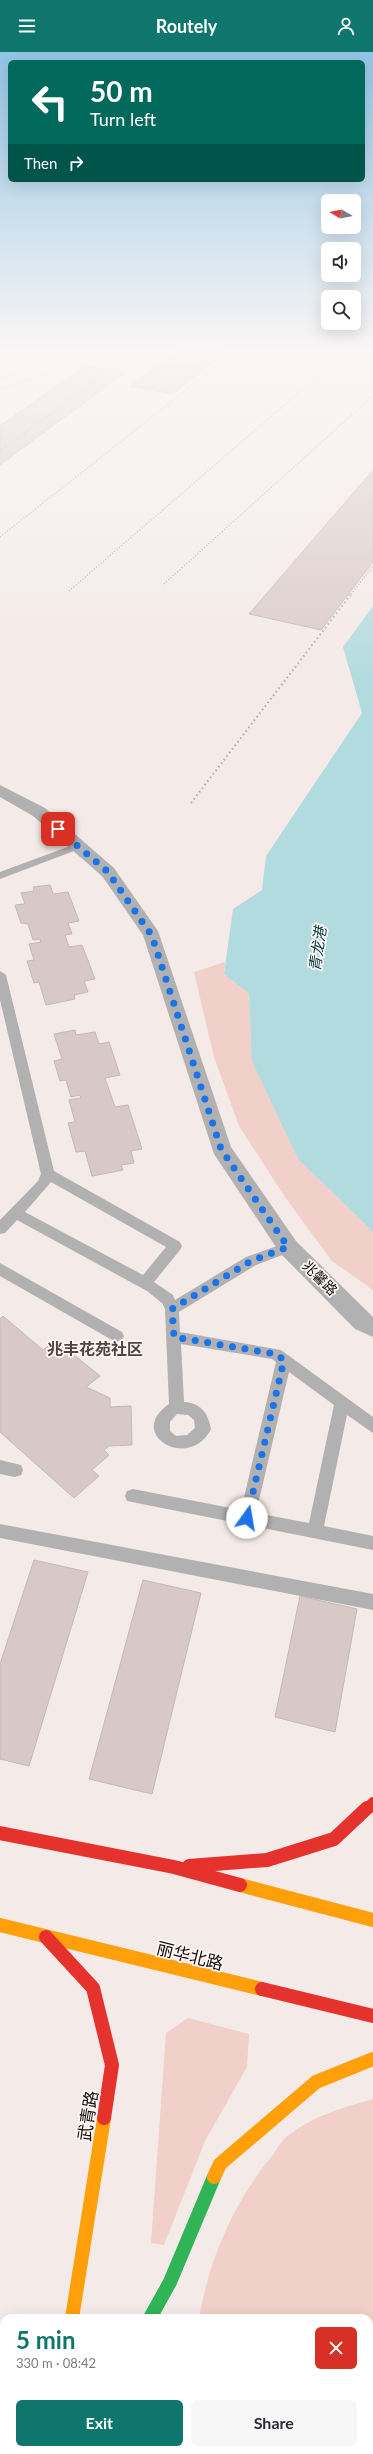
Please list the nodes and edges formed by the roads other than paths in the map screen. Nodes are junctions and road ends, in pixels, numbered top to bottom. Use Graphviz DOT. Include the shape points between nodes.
graph roads {
  1 [pos="0,790"];
  2 [pos="78,846"];
  3 [pos="0,876"];
  4 [pos="0,975"];
  5 [pos="48,1174"];
  6 [pos="16,1213"];
  7 [pos="0,1229"];
  8 [pos="288,1247"];
  9 [pos="0,1269"];
  10 [pos="145,1283"];
  11 [pos="172,1309"];
  12 [pos="373,1328"];
  13 [pos="117,1336"];
  14 [pos="174,1337"];
  15 [pos="284,1360"];
  16 [pos="342,1403"];
  17 [pos="177,1408"];
  18 [pos="373,1426"];
  19 [pos="0,1467"];
  20 [pos="15,1470"];
  21 [pos="133,1496"];
  22 [pos="247,1518"];
  23 [pos="0,1531"];
  24 [pos="315,1532"];
  25 [pos="373,1543"];
  26 [pos="373,1602"];
  27 [pos="373,1802"];
  28 [pos="0,1832"];
  29 [pos="174,1868"];
  30 [pos="373,1920"];
  31 [pos="0,1925"];
  32 [pos="46,1937"];
  33 [pos="373,2016"];
  34 [pos="373,2060"];
  35 [pos="73,2314"];
  36 [pos="152,2314"];
  1 -- 2 [label="street, 兆馨路" via="39,812"];
  2 -- 3 [label="lane"];
  2 -- 8 [label="street, 兆馨路" via="108,872 152,936 221,1149"];
  4 -- 5 [label="lane"];
  5 -- 6 [label="lane" via="44,1184"];
  5 -- 10 [label="lane" via="175,1246"];
  6 -- 7 [label="lane"];
  6 -- 10 [label="lane"];
  8 -- 11 [label="lane" via="251,1261"];
  8 -- 12 [label="street, 兆馨路"];
  9 -- 13 [label="lane"];
  10 -- 11 [label="lane" via="168,1299"];
  11 -- 14 [label="lane"];
  14 -- 15 [label="lane" via="276,1354"];
  14 -- 17 [label="lane"];
  15 -- 16 [label="lane"];
  15 -- 22 [label="lane"];
  16 -- 18 [label="lane"];
  16 -- 24 [label="lane"];
  19 -- 20 [label="lane"];
  21 -- 22 [label="lane"];
  22 -- 24 [label="lane"];
  23 -- 26 [label="lane"];
  24 -- 25 [label="lane"];
  27 -- 29 [label="main road" via="334,1838 267,1860"];
  28 -- 29 [label="main road"];
  29 -- 30 [label="main road"];
  31 -- 32 [label="main road, 丽华北路"];
  32 -- 33 [label="main road, 丽华北路"];
  32 -- 35 [label="main road, 武青路" via="93,1988 112,2065"];
  34 -- 36 [label="main road" via="316,2082 220,2164 170,2282"];
}
